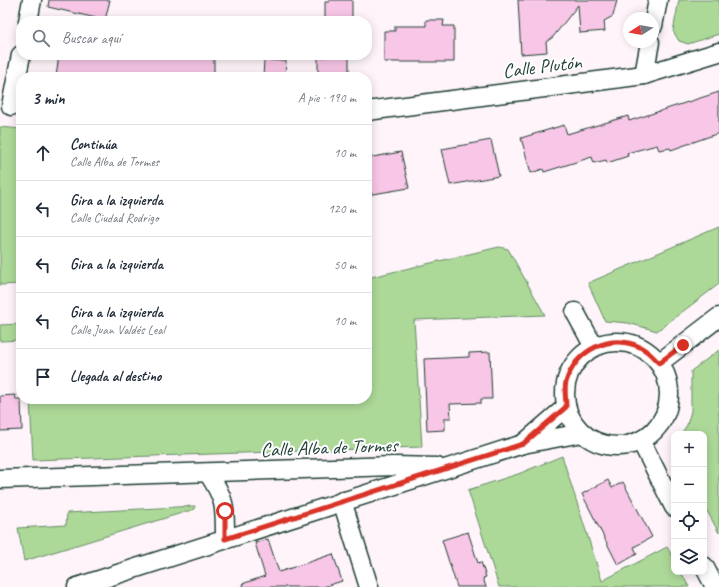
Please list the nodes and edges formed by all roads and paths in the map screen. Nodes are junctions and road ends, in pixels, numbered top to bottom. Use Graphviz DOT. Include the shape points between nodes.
graph roads {
  1 [pos="32,0"];
  2 [pos="658,0"];
  3 [pos="656,12"];
  4 [pos="29,16"];
  5 [pos="649,48"];
  6 [pos="719,52"];
  7 [pos="20,60"];
  8 [pos="18,72"];
  9 [pos="644,76"];
  10 [pos="16,80"];
  11 [pos="11,106"];
  12 [pos="372,110"];
  13 [pos="575,312"];
  14 [pos="719,317"];
  15 [pos="594,347"];
  16 [pos="659,363"];
  17 [pos="566,407"];
  18 [pos="582,433"];
  19 [pos="641,441"];
  20 [pos="523,444"];
  21 [pos="451,467"];
  22 [pos="208,473"];
  23 [pos="0,479"];
  24 [pos="342,502"];
  25 [pos="672,503"];
  26 [pos="225,539"];
  27 [pos="707,572"];
  28 [pos="77,587"];
  29 [pos="369,587"];
  30 [pos="715,587"];
  1 -- 4 [label="street"];
  2 -- 3 [label="street"];
  5 -- 9 [label="street"];
  6 -- 9 [label="street, Calle Plutón"];
  7 -- 8 [label="street"];
  9 -- 12 [label="street, Calle Plutón"];
  10 -- 11 [label="street"];
  13 -- 15 [label="street"];
  14 -- 16 [label="street"];
  15 -- 16 [label="street" via="617,341 641,347"];
  15 -- 17 [label="street" via="576,362 566,383"];
  16 -- 19 [label="street" via="669,384 669,406 659,427"];
  17 -- 18 [label="street"];
  17 -- 20 [label="street"];
  18 -- 19 [label="street" via="595,442 610,446 626,446"];
  18 -- 20 [label="street"];
  19 -- 25 [label="street"];
  20 -- 21 [label="street"];
  21 -- 22 [label="street, Calle Alba de Tormes" via="394,466"];
  21 -- 24 [label="street"];
  22 -- 23 [label="street, Calle Alba de Tormes"];
  22 -- 26 [label="street" via="220,492 225,511"];
  24 -- 26 [label="street"];
  24 -- 29 [label="street"];
  26 -- 28 [label="street"];
  27 -- 30 [label="street"];
}
